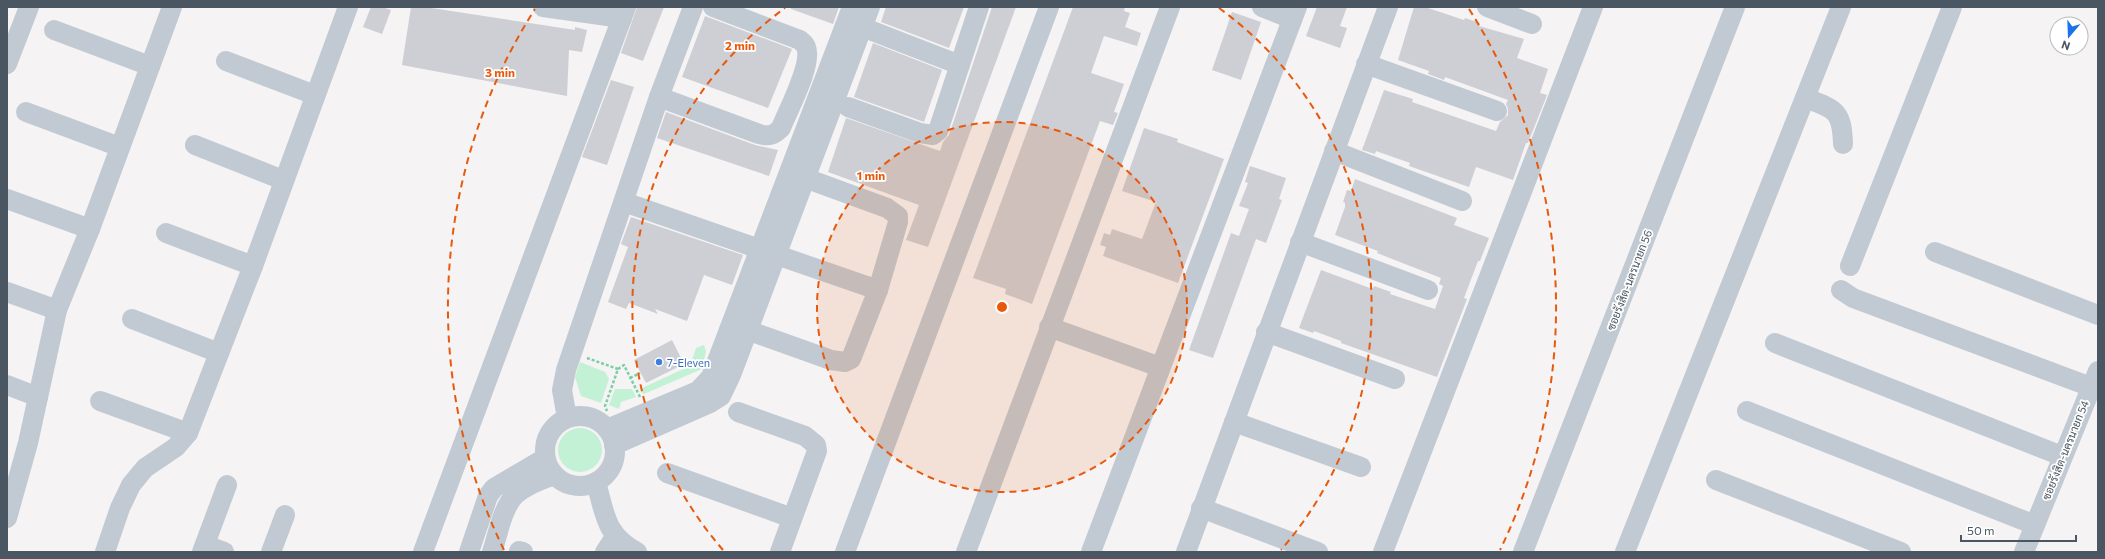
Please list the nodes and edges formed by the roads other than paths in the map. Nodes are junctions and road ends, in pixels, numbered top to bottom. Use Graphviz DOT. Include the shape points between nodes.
graph roads {
  1 [pos="29,7"];
  2 [pos="172,7"];
  3 [pos="543,7"];
  4 [pos="693,7"];
  5 [pos="714,7"];
  6 [pos="852,7"];
  7 [pos="870,7"];
  8 [pos="979,7"];
  9 [pos="1049,7"];
  10 [pos="1170,7"];
  11 [pos="1262,7"];
  12 [pos="1388,7"];
  13 [pos="1487,7"];
  14 [pos="1593,7"];
  15 [pos="1735,7"];
  16 [pos="1841,7"];
  17 [pos="1952,7"];
  18 [pos="345,8"];
  19 [pos="624,13"];
  20 [pos="1294,13"];
  21 [pos="1532,24"];
  22 [pos="862,27"];
  23 [pos="54,30"];
  24 [pos="11,41"];
  25 [pos="226,61"];
  26 [pos="7,64"];
  27 [pos="1366,64"];
  28 [pos="960,65"];
  29 [pos="150,66"];
  30 [pos="315,95"];
  31 [pos="659,97"];
  32 [pos="1805,98"];
  33 [pos="848,107"];
  34 [pos="1497,111"];
  35 [pos="26,112"];
  36 [pos="1843,144"];
  37 [pos="195,145"];
  38 [pos="120,146"];
  39 [pos="1334,152"];
  40 [pos="805,178"];
  41 [pos="283,180"];
  42 [pos="7,200"];
  43 [pos="1462,200"];
  44 [pos="624,202"];
  45 [pos="90,229"];
  46 [pos="166,233"];
  47 [pos="1300,242"];
  48 [pos="769,252"];
  49 [pos="1935,252"];
  50 [pos="253,266"];
  51 [pos="1850,266"];
  52 [pos="878,290"];
  53 [pos="1428,290"];
  54 [pos="1841,290"];
  55 [pos="7,292"];
  56 [pos="57,310"];
  57 [pos="2098,315"];
  58 [pos="132,319"];
  59 [pos="1049,327"];
  60 [pos="748,330"];
  61 [pos="1266,332"];
  62 [pos="1775,344"];
  63 [pos="219,353"];
  64 [pos="1160,367"];
  65 [pos="2094,379"];
  66 [pos="1395,380"];
  67 [pos="7,385"];
  68 [pos="38,397"];
  69 [pos="100,401"];
  70 [pos="1747,411"];
  71 [pos="738,412"];
  72 [pos="567,418"];
  73 [pos="1234,422"];
  74 [pos="612,433"];
  75 [pos="188,434"];
  76 [pos="2062,456"];
  77 [pos="549,466"];
  78 [pos="1361,467"];
  79 [pos="667,473"];
  80 [pos="1716,480"];
  81 [pos="13,481"];
  82 [pos="596,482"];
  83 [pos="227,485"];
  84 [pos="1201,508"];
  85 [pos="285,515"];
  86 [pos="7,518"];
  87 [pos="792,518"];
  88 [pos="2035,525"];
  89 [pos="610,544"];
  90 [pos="204,548"];
  91 [pos="105,552"];
  92 [pos="224,552"];
  93 [pos="271,552"];
  94 [pos="423,552"];
  95 [pos="470,552"];
  96 [pos="492,552"];
  97 [pos="637,552"];
  98 [pos="780,552"];
  99 [pos="845,552"];
  100 [pos="966,552"];
  101 [pos="1091,552"];
  102 [pos="1186,552"];
  103 [pos="1318,552"];
  104 [pos="1383,552"];
  105 [pos="1523,552"];
  106 [pos="1625,552"];
  107 [pos="1901,552"];
  108 [pos="2024,552"];
  1 -- 24 [label="street"];
  2 -- 29 [label="street"];
  3 -- 19 [label="street"];
  4 -- 31 [label="street"];
  5 -- 31 [label="street" via="800,40 806,46 808,56 805,68 781,128 775,134 766,136"];
  6 -- 48 [label="street"];
  7 -- 22 [label="street"];
  8 -- 28 [label="street"];
  9 -- 99 [label="street"];
  10 -- 59 [label="street"];
  11 -- 20 [label="street"];
  12 -- 27 [label="street"];
  13 -- 21 [label="street"];
  14 -- 104 [label="street"];
  15 -- 105 [label="street, ซอยรังสิต-นครนายก 56"];
  16 -- 32 [label="street"];
  17 -- 51 [label="street"];
  18 -- 30 [label="street"];
  19 -- 94 [label="street"];
  20 -- 64 [label="street"];
  22 -- 28 [label="street"];
  22 -- 40 [label="street"];
  23 -- 29 [label="street"];
  24 -- 26 [label="street"];
  25 -- 30 [label="street"];
  27 -- 34 [label="street"];
  27 -- 39 [label="street"];
  28 -- 33 [label="street" via="938,131 933,135 920,133"];
  29 -- 38 [label="street"];
  30 -- 41 [label="street"];
  31 -- 44 [label="street"];
  32 -- 36 [label="street" via="1829,107 1838,116 1842,124"];
  32 -- 106 [label="street"];
  35 -- 38 [label="street"];
  37 -- 41 [label="street"];
  38 -- 45 [label="street"];
  39 -- 43 [label="street"];
  39 -- 47 [label="street"];
  40 -- 48 [label="street"];
  40 -- 52 [label="street" via="887,208 898,216"];
  41 -- 50 [label="street"];
  42 -- 45 [label="street"];
  44 -- 48 [label="street"];
  44 -- 72 [label="street" via="566,370 562,390"];
  45 -- 56 [label="street"];
  46 -- 50 [label="street"];
  47 -- 53 [label="street"];
  47 -- 61 [label="street"];
  48 -- 52 [label="street"];
  48 -- 60 [label="street"];
  48 -- 74 [label="street" via="706,385 689,396"];
  49 -- 57 [label="street"];
  50 -- 63 [label="street"];
  52 -- 60 [label="street" via="851,359 845,362 830,360"];
  54 -- 65 [label="street" via="1853,298"];
  55 -- 56 [label="street"];
  56 -- 68 [label="street"];
  58 -- 63 [label="street"];
  59 -- 64 [label="street"];
  59 -- 100 [label="street"];
  60 -- 74 [label="street" via="721,396 703,407"];
  61 -- 66 [label="street"];
  61 -- 73 [label="street"];
  62 -- 76 [label="street"];
  63 -- 75 [label="street"];
  64 -- 101 [label="street"];
  65 -- 76 [label="street, ซอยรังสิต-นครนายก 54"];
  67 -- 68 [label="street"];
  68 -- 81 [label="street"];
  69 -- 75 [label="street"];
  70 -- 88 [label="street"];
  71 -- 87 [label="street" via="805,436 816,446 817,451"];
  72 -- 74 [label="street" via="582,416 596,420"];
  72 -- 77 [label="street" via="556,424 549,434 545,446"];
  73 -- 78 [label="street"];
  73 -- 84 [label="street"];
  74 -- 82 [label="street" via="613,462 603,477"];
  75 -- 91 [label="street" via="176,447 145,468 131,485"];
  76 -- 88 [label="street, ซอยรังสิต-นครนายก 54"];
  77 -- 82 [label="street" via="563,482 574,486"];
  77 -- 95 [label="street" via="494,488 488,496"];
  77 -- 96 [label="street" via="510,501"];
  79 -- 87 [label="street"];
  80 -- 107 [label="street"];
  81 -- 86 [label="street"];
  82 -- 89 [label="street" via="608,526"];
  83 -- 90 [label="street"];
  84 -- 102 [label="street"];
  84 -- 103 [label="street"];
  85 -- 93 [label="street"];
  87 -- 98 [label="street"];
  88 -- 108 [label="street, ซอยรังสิต-นครนายก 54"];
  89 -- 97 [label="street"];
  90 -- 92 [label="street"];
}
